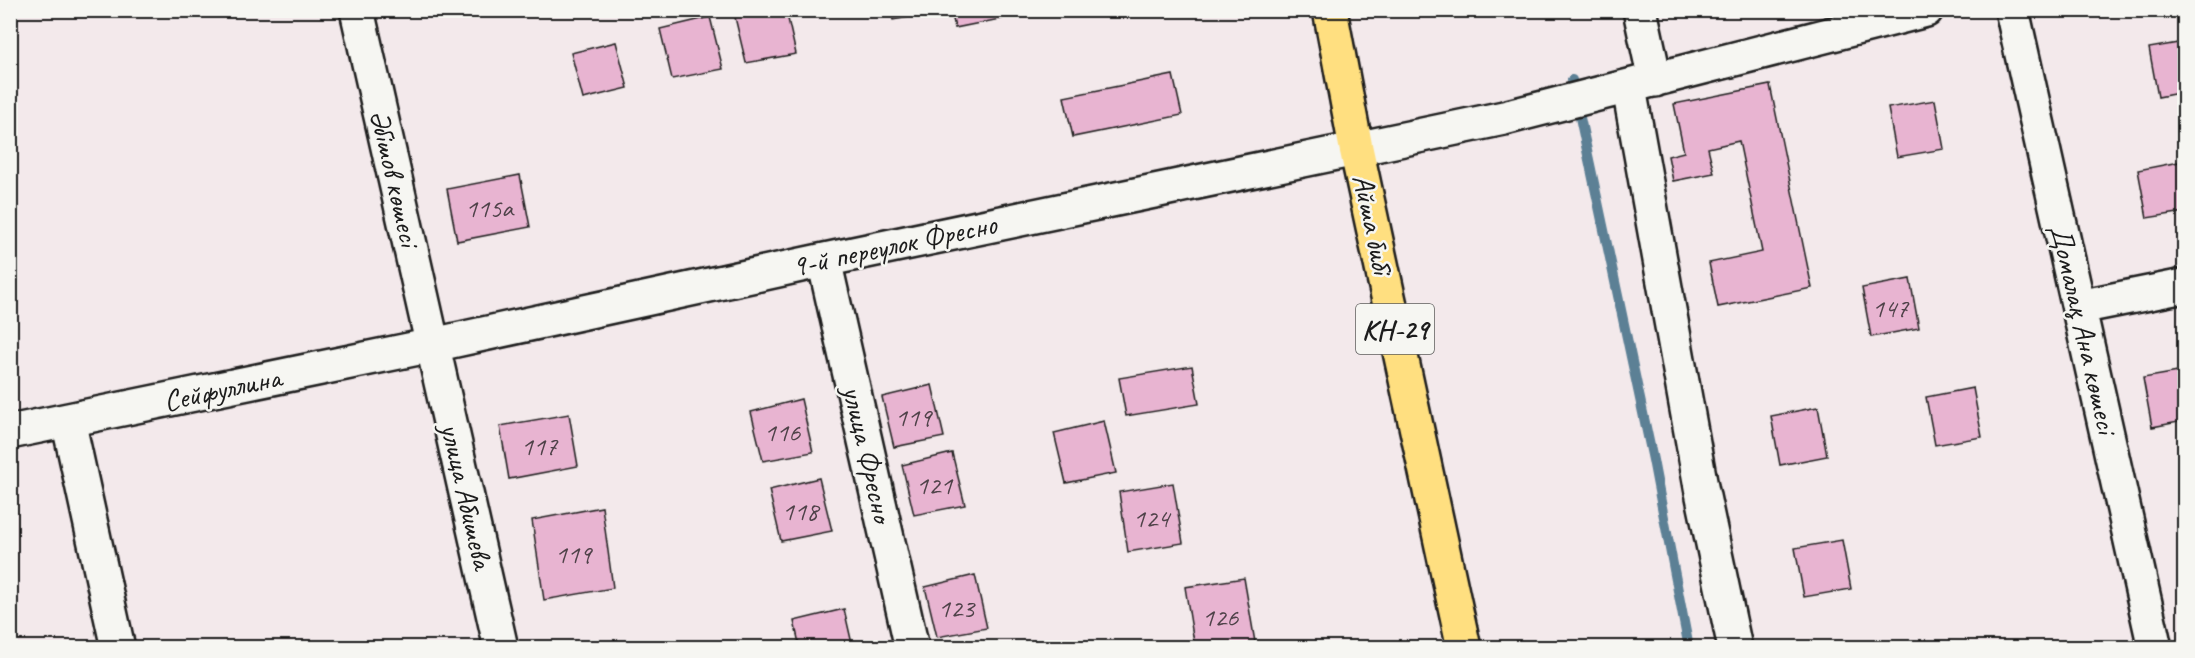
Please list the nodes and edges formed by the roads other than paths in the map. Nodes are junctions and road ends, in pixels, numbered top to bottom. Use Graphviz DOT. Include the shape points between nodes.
graph roads {
  1 [pos="357,10"];
  2 [pos="1330,10"];
  3 [pos="1640,10"];
  4 [pos="1926,10"];
  5 [pos="2012,10"];
  6 [pos="1630,87"];
  7 [pos="1356,148"];
  8 [pos="824,260"];
  9 [pos="2184,286"];
  10 [pos="2079,307"];
  11 [pos="433,345"];
  12 [pos="68,420"];
  13 [pos="10,432"];
  14 [pos="118,648"];
  15 [pos="501,648"];
  16 [pos="912,648"];
  17 [pos="1464,648"];
  18 [pos="1735,648"];
  19 [pos="2155,648"];
  1 -- 11 [label="street, Әбішов көшесі"];
  2 -- 7 [label="main road, Айша бибі / КН-29"];
  3 -- 6 [label="street"];
  4 -- 6 [label="street, 9-й переулок Фресно"];
  5 -- 10 [label="street, Домалақ Ана көшесі"];
  6 -- 7 [label="street, 9-й переулок Фресно"];
  6 -- 18 [label="street" via="1701,487"];
  7 -- 8 [label="street, 9-й переулок Фресно"];
  7 -- 17 [label="main road, Айша бибі / КН-29"];
  8 -- 11 [label="street, 9-й переулок Фресно"];
  8 -- 16 [label="street, улица Фресно"];
  9 -- 10 [label="street"];
  10 -- 19 [label="street, Домалақ Ана көшесі"];
  11 -- 12 [label="street, Сейфуллина"];
  11 -- 15 [label="street, улица Абишева"];
  12 -- 13 [label="street, Сейфуллина"];
  12 -- 14 [label="street"];
}
